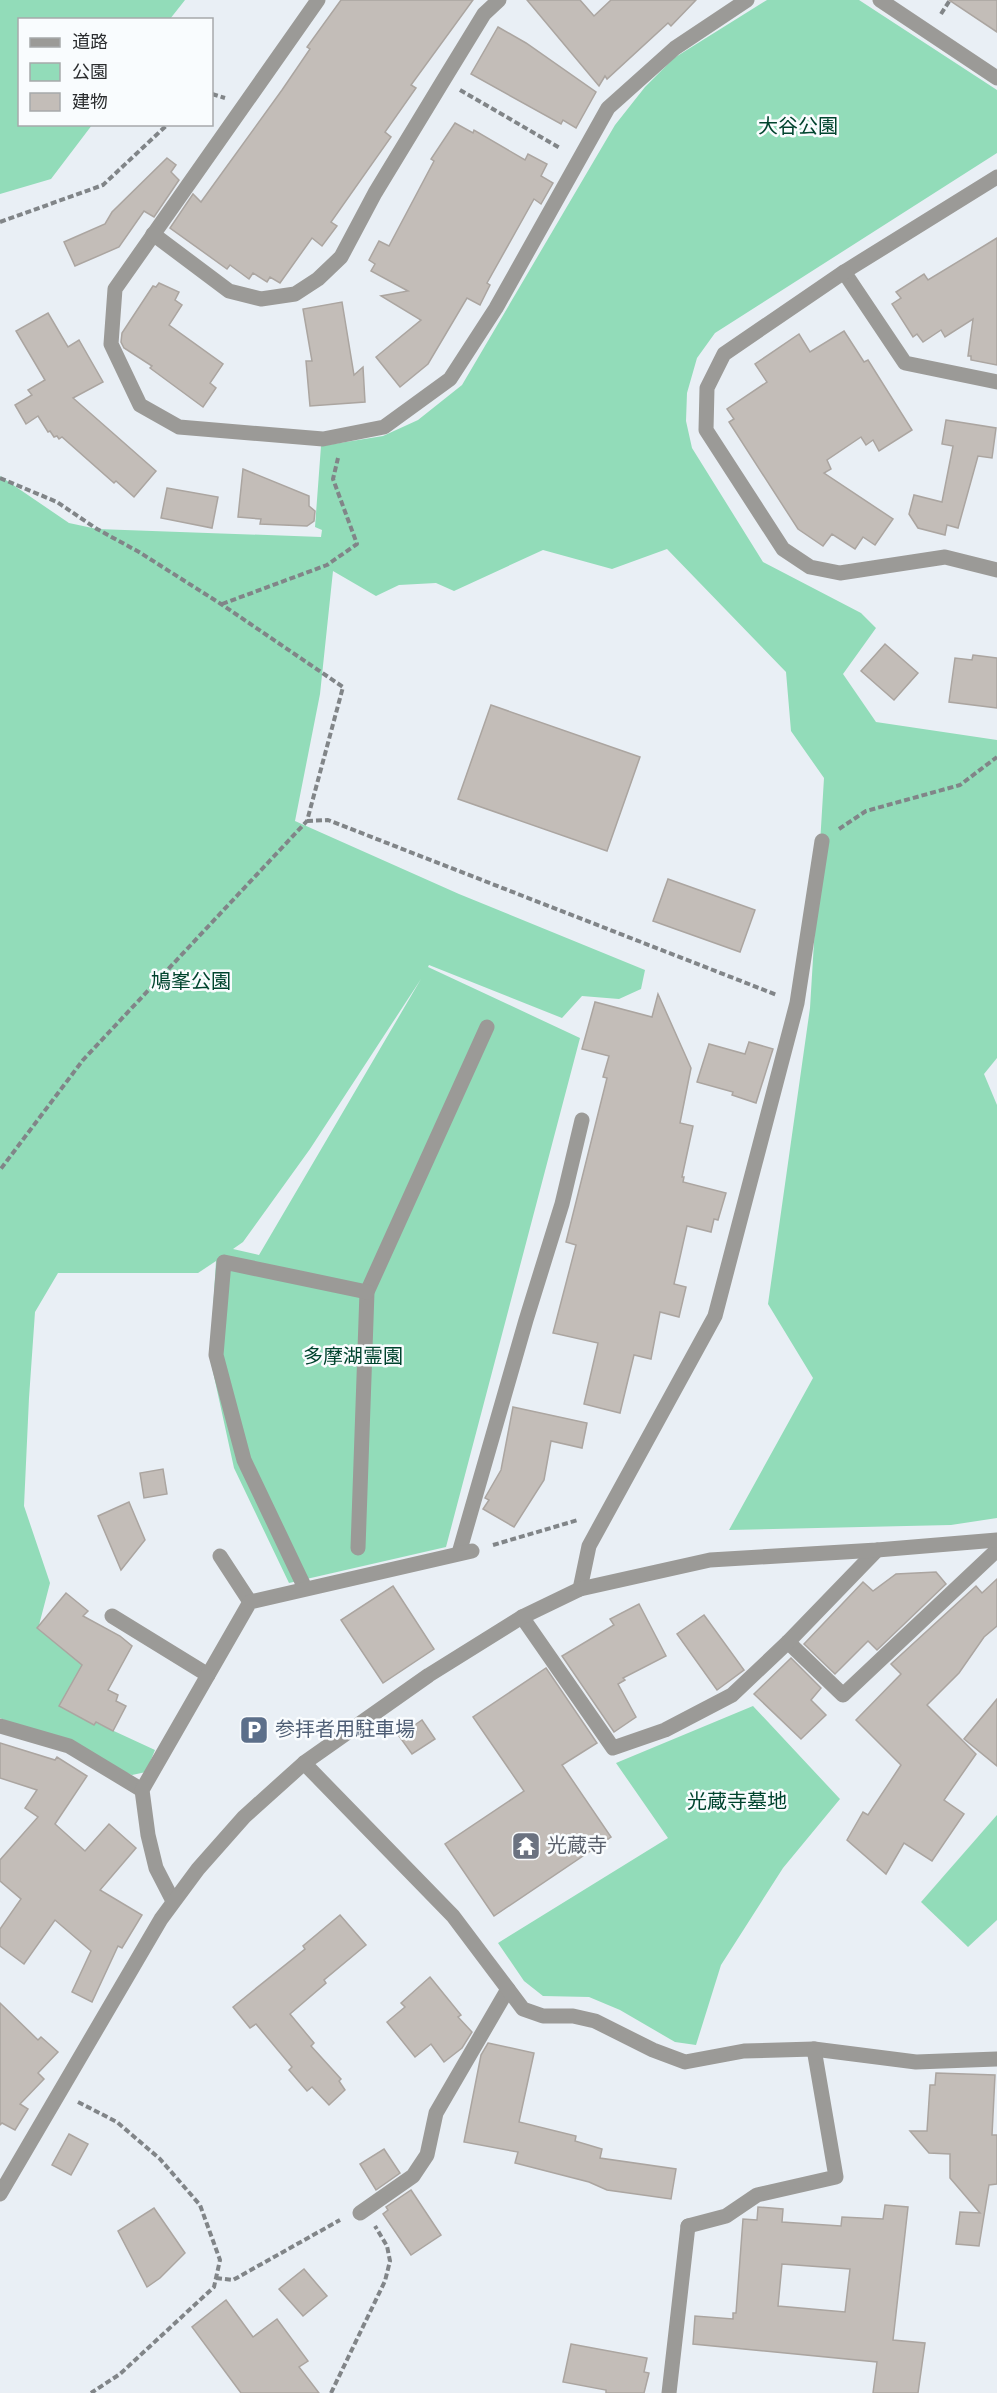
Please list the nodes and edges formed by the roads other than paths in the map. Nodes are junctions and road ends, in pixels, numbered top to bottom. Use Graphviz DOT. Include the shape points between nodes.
graph roads {
  1 [pos="318,0"];
  2 [pos="499,0"];
  3 [pos="747,0"];
  4 [pos="880,0"];
  5 [pos="997,78"];
  6 [pos="997,177"];
  7 [pos="153,234"];
  8 [pos="844,272"];
  9 [pos="997,382"];
  10 [pos="997,570"];
  11 [pos="822,841"];
  12 [pos="487,1027"];
  13 [pos="582,1120"];
  14 [pos="367,1292"];
  15 [pos="997,1540"];
  16 [pos="358,1548"];
  17 [pos="877,1550"];
  18 [pos="997,1550"];
  19 [pos="220,1556"];
  20 [pos="305,1588"];
  21 [pos="580,1589"];
  22 [pos="250,1602"];
  23 [pos="112,1616"];
  24 [pos="522,1617"];
  25 [pos="788,1642"];
  26 [pos="208,1675"];
  27 [pos="0,1726"];
  28 [pos="304,1763"];
  29 [pos="142,1790"];
  30 [pos="173,1901"];
  31 [pos="508,1989"];
  32 [pos="814,2049"];
  33 [pos="997,2058"];
  34 [pos="0,2194"];
  35 [pos="360,2213"];
  36 [pos="669,2393"];
  1 -- 7 [label="street"];
  2 -- 7 [label="street" via="484,14 341,256 318,279 295,294 261,299 229,291"];
  3 -- 7 [label="street" via="675,48 608,108 496,309 450,379 384,427 322,440 179,427 140,405 111,344 115,289"];
  4 -- 5 [label="street"];
  6 -- 8 [label="street"];
  8 -- 9 [label="street" via="905,363"];
  8 -- 10 [label="street" via="724,354 707,388 706,430 783,549 810,567 840,573 945,557"];
  11 -- 21 [label="street" via="797,1003 716,1316 589,1546"];
  12 -- 14 [label="street"];
  13 -- 20 [label="street" via="466,1552"];
  14 -- 16 [label="street"];
  14 -- 20 [label="street" via="224,1262 216,1355 244,1460"];
  15 -- 17 [label="street"];
  17 -- 21 [label="street" via="710,1560"];
  17 -- 25 [label="street"];
  18 -- 25 [label="street" via="843,1695"];
  19 -- 22 [label="street"];
  20 -- 22 [label="street"];
  21 -- 24 [label="street"];
  22 -- 26 [label="street"];
  23 -- 26 [label="street"];
  24 -- 25 [label="street" via="613,1748 665,1730 732,1695"];
  24 -- 28 [label="street" via="429,1675"];
  26 -- 29 [label="street"];
  27 -- 29 [label="street" via="69,1746"];
  28 -- 30 [label="street" via="244,1817"];
  28 -- 31 [label="street" via="453,1916"];
  29 -- 30 [label="street" via="156,1868"];
  30 -- 34 [label="street"];
  31 -- 32 [label="street" via="523,2009 543,2016 595,2020 685,2062 744,2051"];
  31 -- 35 [label="street" via="436,2113 427,2155 413,2176"];
  32 -- 33 [label="street" via="916,2062"];
  32 -- 36 [label="street" via="836,2177 757,2195 726,2216 688,2226"];
}
